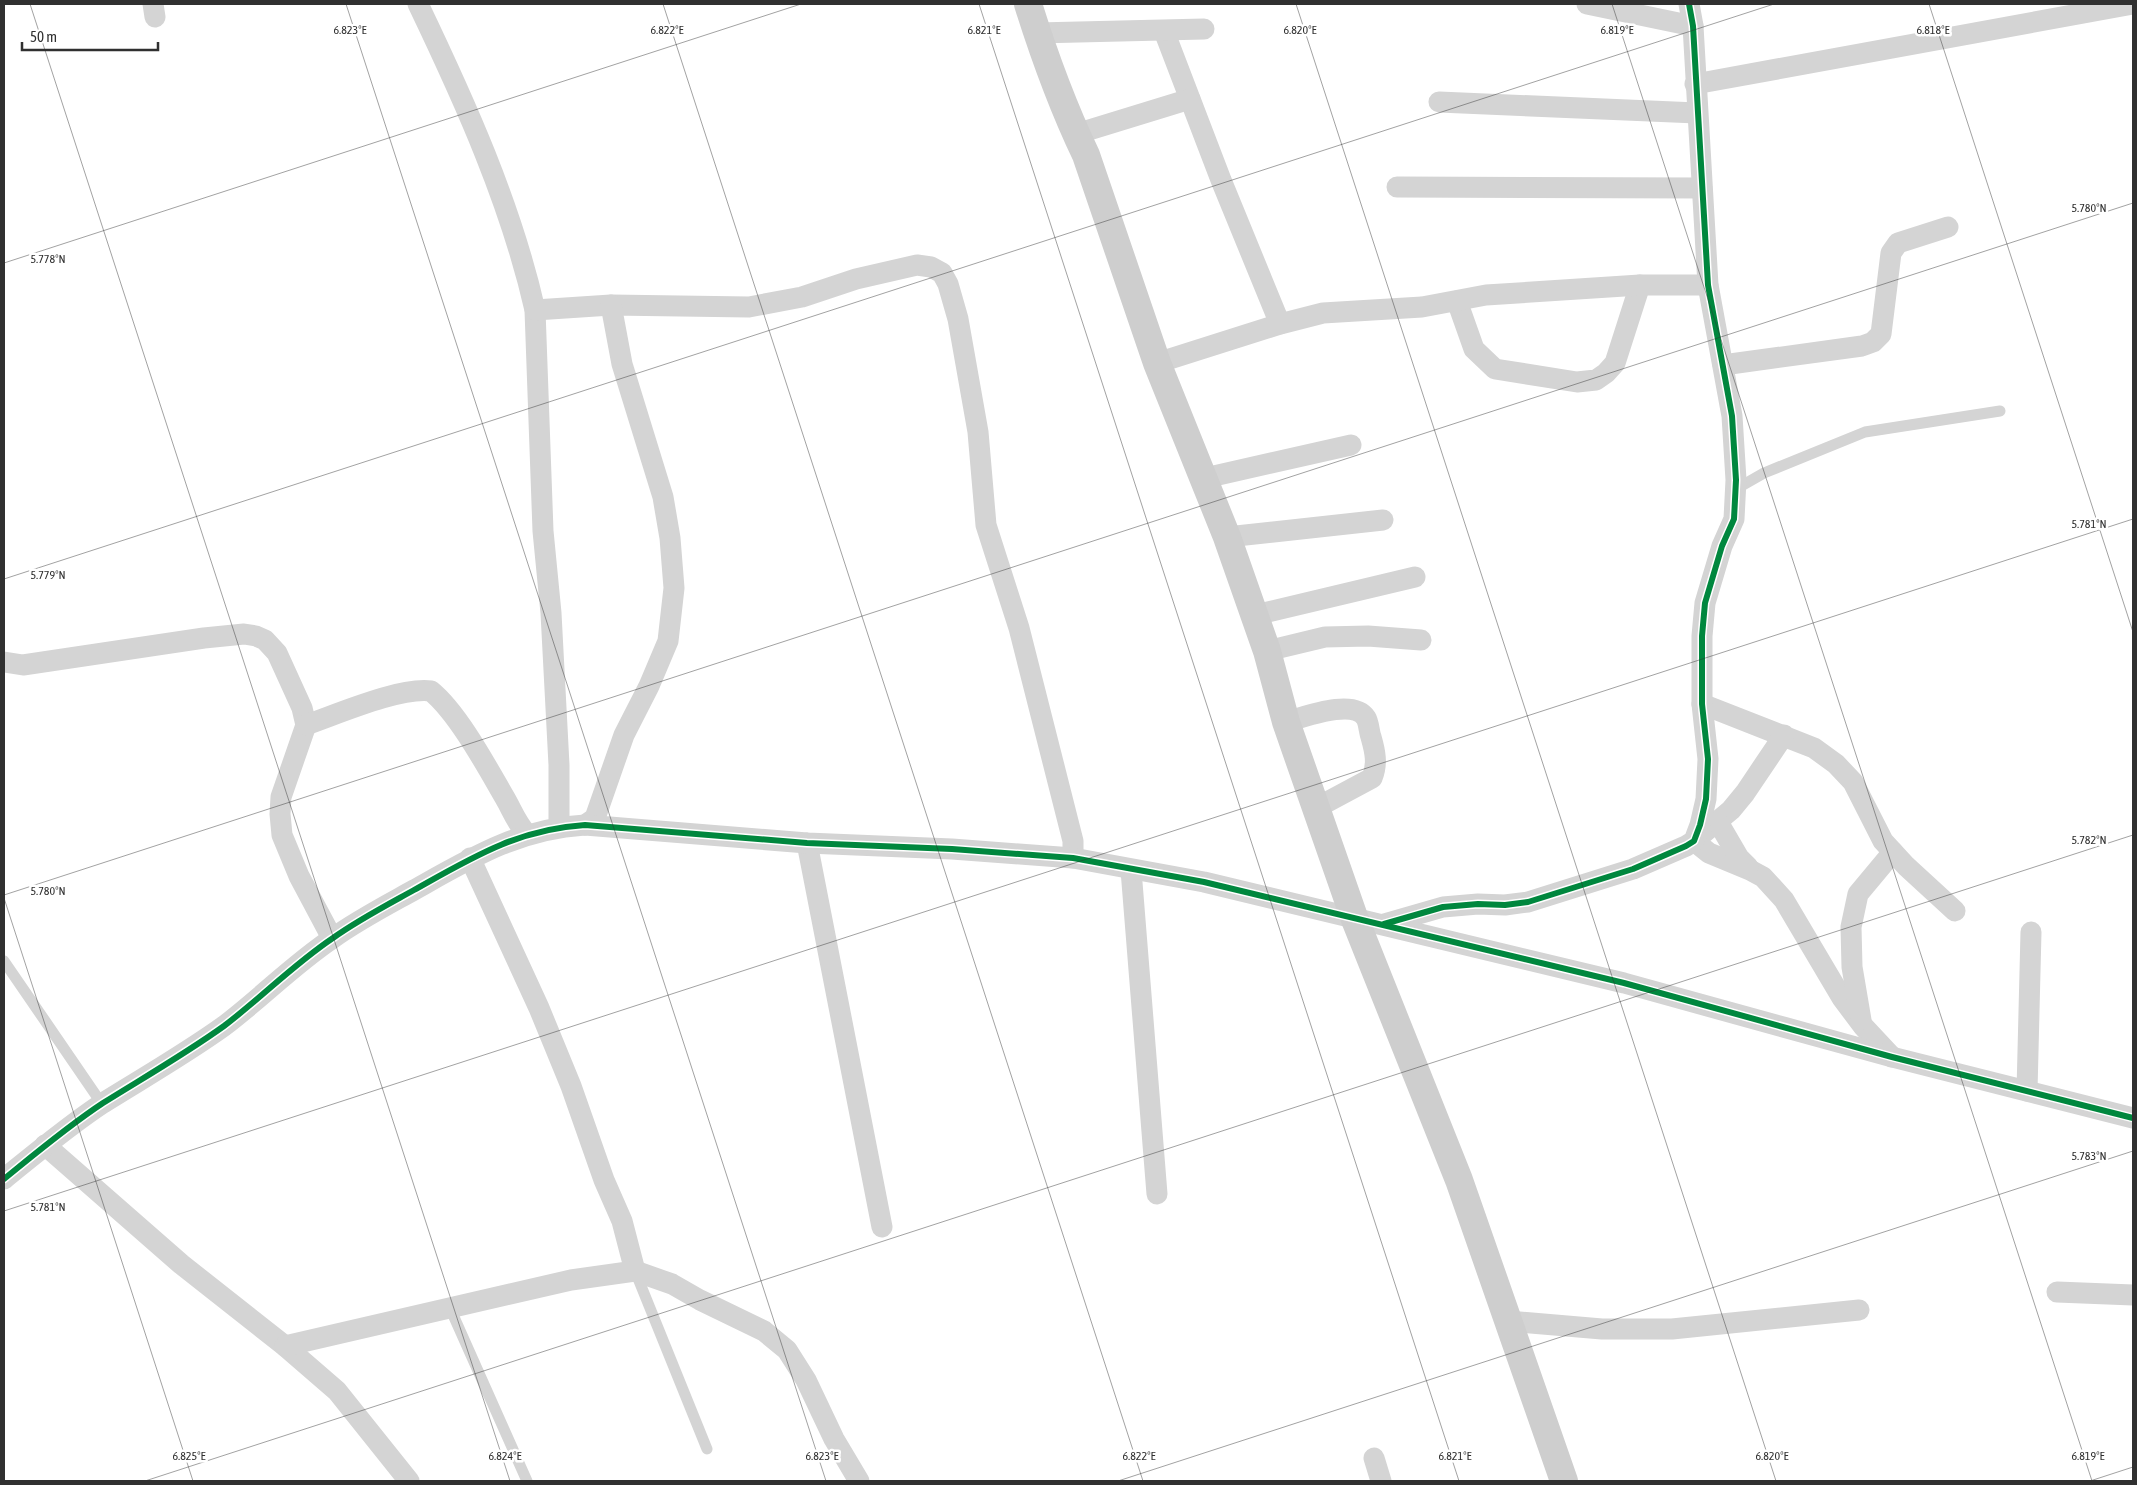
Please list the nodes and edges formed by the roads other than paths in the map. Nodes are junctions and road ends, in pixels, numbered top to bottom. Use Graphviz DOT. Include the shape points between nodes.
graph roads {
  1 [pos="418,4"];
  2 [pos="1028,4"];
  3 [pos="1588,4"];
  4 [pos="1689,4"];
  5 [pos="2133,4"];
  6 [pos="1693,26"];
  7 [pos="1204,29"];
  8 [pos="1164,30"];
  9 [pos="1037,33"];
  10 [pos="1695,84"];
  11 [pos="1190,99"];
  12 [pos="1439,102"];
  13 [pos="1697,113"];
  14 [pos="1076,134"];
  15 [pos="1397,187"];
  16 [pos="1702,188"];
  17 [pos="1948,227"];
  18 [pos="1640,285"];
  19 [pos="1708,285"];
  20 [pos="1457,301"];
  21 [pos="611,305"];
  22 [pos="535,310"];
  23 [pos="1280,324"];
  24 [pos="1157,363"];
  25 [pos="1723,365"];
  26 [pos="2000,411"];
  27 [pos="1351,445"];
  28 [pos="1205,478"];
  29 [pos="1736,489"];
  30 [pos="1382,520"];
  31 [pos="1227,537"];
  32 [pos="1415,577"];
  33 [pos="1255,615"];
  34 [pos="1421,640"];
  35 [pos="1267,651"];
  36 [pos="4,662"];
  37 [pos="1702,704"];
  38 [pos="1286,722"];
  39 [pos="306,725"];
  40 [pos="1784,735"];
  41 [pos="1316,808"];
  42 [pos="1718,822"];
  43 [pos="585,825"];
  44 [pos="558,827"];
  45 [pos="527,834"];
  46 [pos="1694,841"];
  47 [pos="807,842"];
  48 [pos="1893,852"];
  49 [pos="470,858"];
  50 [pos="1073,858"];
  51 [pos="1131,870"];
  52 [pos="1750,870"];
  53 [pos="1955,910"];
  54 [pos="1354,917"];
  55 [pos="1383,924"];
  56 [pos="2031,932"];
  57 [pos="332,938"];
  58 [pos="4,961"];
  59 [pos="1863,1026"];
  60 [pos="1892,1057"];
  61 [pos="2027,1091"];
  62 [pos="102,1104"];
  63 [pos="2133,1118"];
  64 [pos="45,1145"];
  65 [pos="4,1179"];
  66 [pos="1157,1194"];
  67 [pos="882,1227"];
  68 [pos="635,1271"];
  69 [pos="2057,1292"];
  70 [pos="2133,1295"];
  71 [pos="450,1308"];
  72 [pos="1859,1310"];
  73 [pos="1508,1321"];
  74 [pos="285,1346"];
  75 [pos="707,1449"];
  76 [pos="1374,1458"];
  77 [pos="409,1481"];
  78 [pos="527,1481"];
  79 [pos="859,1481"];
  80 [pos="1381,1481"];
  81 [pos="1564,1481"];
  1 -- 22 [label="street" via="470,117 506,214"];
  2 -- 9 [label="main road"];
  3 -- 6 [label="street"];
  4 -- 6 [label="street"];
  5 -- 10 [label="street"];
  6 -- 10 [label="street"];
  7 -- 8 [label="street"];
  8 -- 9 [label="street"];
  8 -- 11 [label="street"];
  9 -- 14 [label="main road"];
  10 -- 13 [label="street"];
  11 -- 14 [label="street"];
  11 -- 23 [label="street"];
  12 -- 13 [label="street"];
  13 -- 16 [label="street"];
  14 -- 24 [label="main road"];
  15 -- 16 [label="street"];
  16 -- 19 [label="street"];
  17 -- 25 [label="street" via="1898,243 1891,252 1881,334 1873,342"];
  18 -- 19 [label="street"];
  18 -- 20 [label="street" via="1486,295"];
  18 -- 20 [label="street" via="1615,363 1596,380 1577,382 1495,369 1474,348"];
  19 -- 25 [label="street"];
  20 -- 23 [label="street" via="1422,307 1323,313"];
  21 -- 22 [label="street"];
  21 -- 43 [label="street" via="622,364 663,497 674,588 668,641 624,735 595,818"];
  21 -- 50 [label="street" via="749,307 802,297 856,279 917,265 932,267 942,273 958,319 978,432 986,525 1019,628 1073,841"];
  22 -- 44 [label="street" via="542,531 551,613 559,765"];
  23 -- 24 [label="street"];
  24 -- 28 [label="main road"];
  25 -- 29 [label="street" via="1732,416"];
  26 -- 29 [label="lane" via="1865,432 1773,469"];
  27 -- 28 [label="street"];
  28 -- 31 [label="main road"];
  29 -- 37 [label="street" via="1734,519 1722,546 1705,603"];
  30 -- 31 [label="street"];
  31 -- 33 [label="main road"];
  32 -- 33 [label="street"];
  33 -- 35 [label="main road"];
  34 -- 35 [label="street" via="1325,637"];
  35 -- 38 [label="main road"];
  36 -- 39 [label="street" via="23,664 204,638 256,636 265,640 277,653 302,708"];
  37 -- 40 [label="street"];
  37 -- 46 [label="street" via="1708,759 1707,783 1706,799"];
  38 -- 41 [label="main road"];
  38 -- 41 [label="street" via="1342,708 1355,709 1366,718 1376,756 1372,778"];
  39 -- 45 [label="street" via="399,694 431,691 454,716"];
  39 -- 57 [label="street" via="281,797 282,835 299,876"];
  40 -- 42 [label="street" via="1745,794"];
  40 -- 48 [label="street" via="1814,748 1853,782 1872,821"];
  41 -- 54 [label="main road"];
  42 -- 46 [label="street"];
  42 -- 52 [label="street"];
  43 -- 44 [label="street"];
  43 -- 47 [label="street"];
  44 -- 45 [label="street"];
  45 -- 49 [label="street"];
  46 -- 52 [label="street" via="1709,853"];
  46 -- 55 [label="street" via="1633,869 1528,902 1443,907"];
  47 -- 50 [label="street"];
  47 -- 67 [label="street"];
  48 -- 53 [label="street"];
  48 -- 59 [label="street" via="1858,894 1851,927 1852,967"];
  49 -- 57 [label="street"];
  49 -- 68 [label="street" via="568,1078 622,1221"];
  50 -- 51 [label="street"];
  51 -- 54 [label="street" via="1204,882"];
  51 -- 66 [label="street"];
  52 -- 59 [label="street" via="1763,877 1784,900 1842,998"];
  54 -- 55 [label="street"];
  54 -- 73 [label="main road" via="1459,1180"];
  55 -- 60 [label="street" via="1624,984"];
  56 -- 61 [label="street"];
  57 -- 62 [label="street" via="223,1026 161,1069"];
  58 -- 62 [label="lane"];
  59 -- 60 [label="street"];
  60 -- 61 [label="street"];
  61 -- 63 [label="street"];
  62 -- 64 [label="street"];
  64 -- 65 [label="street"];
  64 -- 74 [label="street" via="181,1264"];
  68 -- 71 [label="street" via="571,1280"];
  68 -- 75 [label="lane"];
  68 -- 79 [label="street" via="672,1284 764,1331 787,1350"];
  69 -- 70 [label="street"];
  71 -- 74 [label="street"];
  71 -- 78 [label="lane"];
  72 -- 73 [label="street" via="1672,1329 1602,1329"];
  73 -- 81 [label="main road"];
  74 -- 77 [label="street" via="337,1391"];
  76 -- 80 [label="street"];
}
